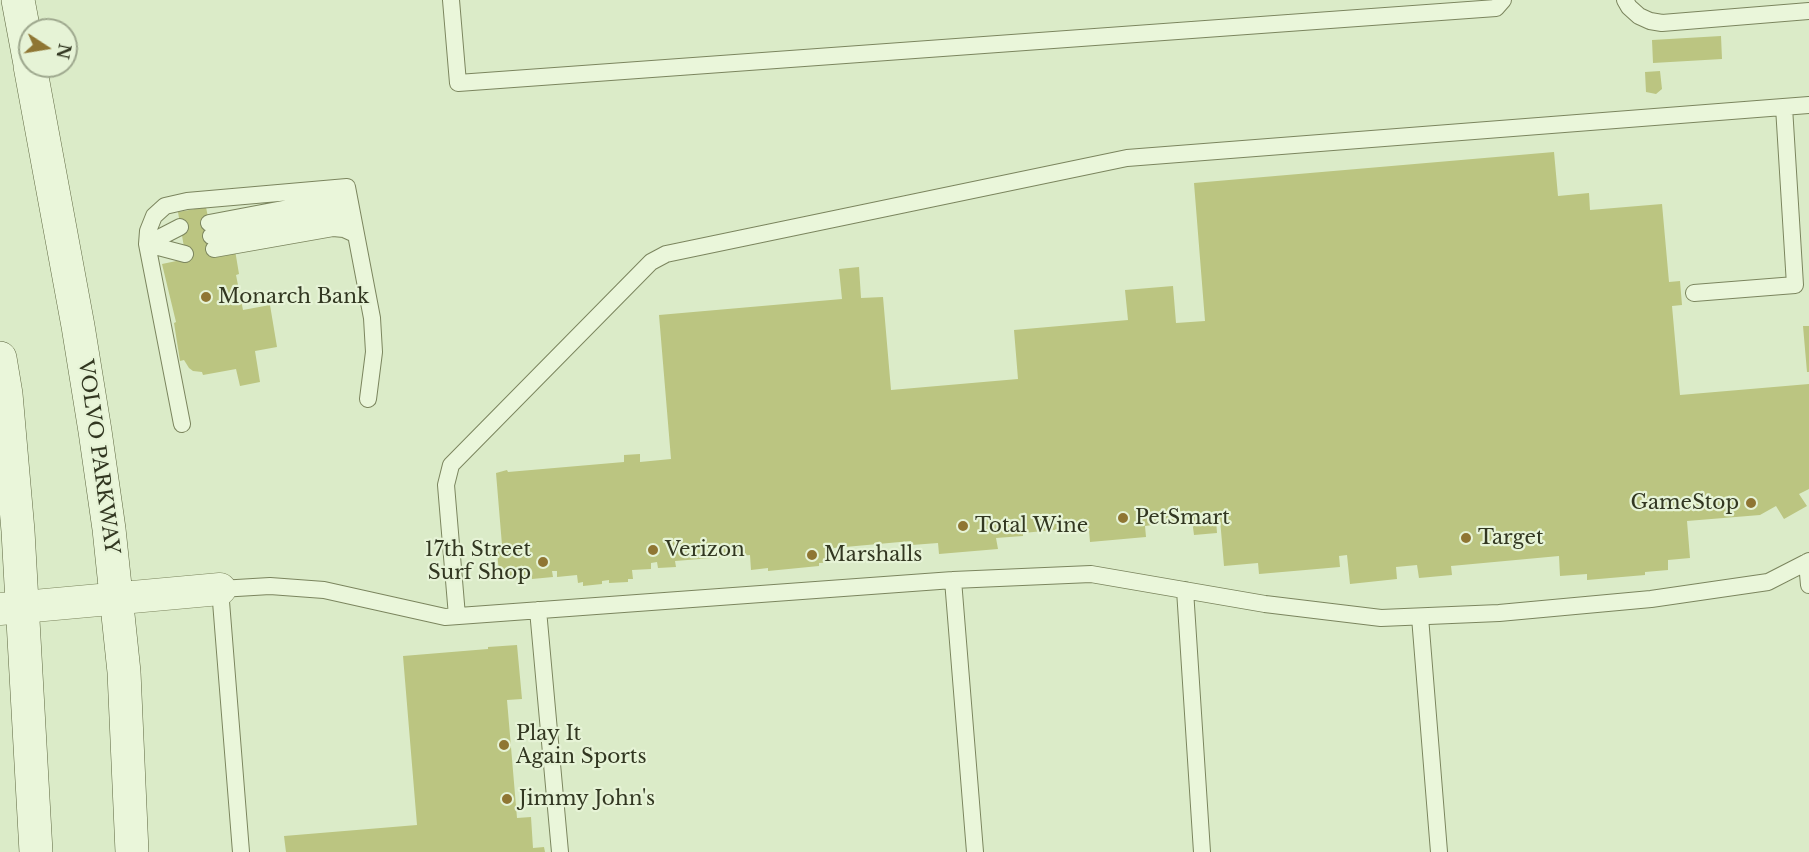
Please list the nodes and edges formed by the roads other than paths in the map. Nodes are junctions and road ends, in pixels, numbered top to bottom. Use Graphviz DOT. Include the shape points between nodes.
graph roads {
  1 [pos="18,0"];
  2 [pos="451,0"];
  3 [pos="1503,0"];
  4 [pos="1625,0"];
  5 [pos="1809,11"];
  6 [pos="21,18"];
  7 [pos="32,78"];
  8 [pos="1809,105"];
  9 [pos="1784,107"];
  10 [pos="353,220"];
  11 [pos="147,244"];
  12 [pos="1802,284"];
  13 [pos="1694,293"];
  14 [pos="0,358"];
  15 [pos="368,399"];
  16 [pos="182,424"];
  17 [pos="1808,561"];
  18 [pos="953,580"];
  19 [pos="1809,585"];
  20 [pos="220,590"];
  21 [pos="1185,590"];
  22 [pos="117,599"];
  23 [pos="11,608"];
  24 [pos="538,610"];
  25 [pos="457,616"];
  26 [pos="1420,618"];
  27 [pos="36,852"];
  28 [pos="132,852"];
  29 [pos="241,852"];
  30 [pos="560,852"];
  31 [pos="975,852"];
  32 [pos="1202,852"];
  33 [pos="1439,852"];
  1 -- 6 [label="main road, VOLVO PARKWAY"];
  2 -- 3 [label="lane" via="458,83 1496,8"];
  4 -- 5 [label="lane" via="1639,16 1662,23"];
  7 -- 22 [label="main road, VOLVO PARKWAY" via="90,396"];
  8 -- 9 [label="lane"];
  9 -- 12 [label="lane"];
  9 -- 25 [label="lane" via="1127,158 666,254 651,262 451,465 446,485"];
  10 -- 10 [label="lane" via="344,229 211,236 325,201 338,202"];
  10 -- 11 [label="lane" via="347,188 187,201 165,206 154,216"];
  10 -- 15 [label="lane" via="372,318 374,351"];
  11 -- 11 [label="lane" via="183,241"];
  11 -- 16 [label="lane"];
  12 -- 13 [label="lane"];
  14 -- 23 [label="main road" via="13,471"];
  17 -- 19 [label="lane"];
  17 -- 26 [label="lane" via="1768,582 1652,599"];
  18 -- 21 [label="lane" via="1091,573"];
  18 -- 24 [label="lane"];
  18 -- 31 [label="lane"];
  20 -- 22 [label="street"];
  20 -- 25 [label="lane" via="270,586 324,590 445,617"];
  20 -- 29 [label="lane"];
  21 -- 26 [label="lane" via="1342,615"];
  21 -- 32 [label="lane"];
  22 -- 23 [label="street"];
  22 -- 28 [label="main road, VOLVO PARKWAY"];
  23 -- 27 [label="main road"];
  24 -- 25 [label="lane"];
  24 -- 30 [label="lane"];
  26 -- 33 [label="lane"];
}
